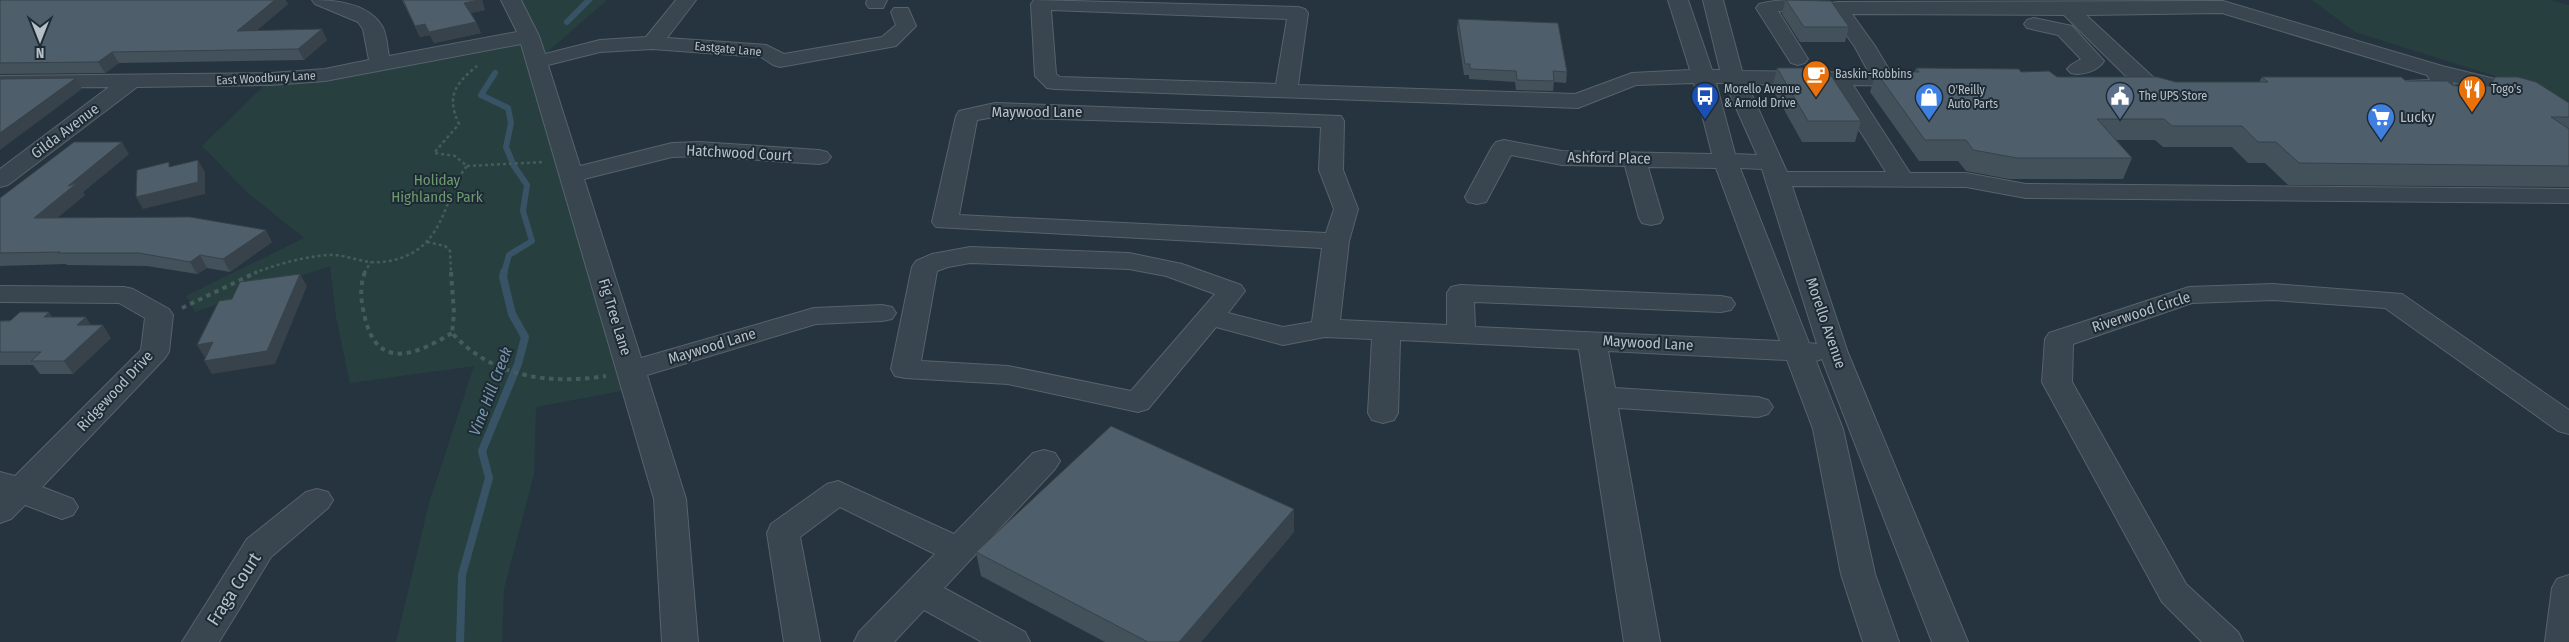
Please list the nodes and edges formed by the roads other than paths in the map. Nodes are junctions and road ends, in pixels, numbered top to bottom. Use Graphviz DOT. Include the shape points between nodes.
graph roads {
  1 [pos="322,0"];
  2 [pos="511,0"];
  3 [pos="686,0"];
  4 [pos="1678,0"];
  5 [pos="1713,0"];
  6 [pos="2064,5"];
  7 [pos="1838,8"];
  8 [pos="901,12"];
  9 [pos="2034,24"];
  10 [pos="529,36"];
  11 [pos="652,43"];
  12 [pos="1798,59"];
  13 [pos="536,62"];
  14 [pos="380,64"];
  15 [pos="2434,71"];
  16 [pos="1732,75"];
  17 [pos="1703,76"];
  18 [pos="2077,78"];
  19 [pos="1838,79"];
  20 [pos="1884,80"];
  21 [pos="1929,80"];
  22 [pos="0,82"];
  23 [pos="130,82"];
  24 [pos="2119,83"];
  25 [pos="2394,86"];
  26 [pos="1286,90"];
  27 [pos="2569,120"];
  28 [pos="819,157"];
  29 [pos="1634,158"];
  30 [pos="1725,160"];
  31 [pos="1775,171"];
  32 [pos="571,175"];
  33 [pos="1902,179"];
  34 [pos="0,180"];
  35 [pos="2569,196"];
  36 [pos="1477,197"];
  37 [pos="1651,218"];
  38 [pos="1336,241"];
  39 [pos="0,294"];
  40 [pos="1627,300"];
  41 [pos="1721,304"];
  42 [pos="882,312"];
  43 [pos="1210,317"];
  44 [pos="1324,328"];
  45 [pos="1386,330"];
  46 [pos="1461,333"];
  47 [pos="1592,340"];
  48 [pos="1637,343"];
  49 [pos="1799,351"];
  50 [pos="1834,353"];
  51 [pos="632,370"];
  52 [pos="1602,398"];
  53 [pos="1758,407"];
  54 [pos="1383,413"];
  55 [pos="2569,424"];
  56 [pos="1044,461"];
  57 [pos="7,495"];
  58 [pos="317,500"];
  59 [pos="62,507"];
  60 [pos="959,551"];
  61 [pos="2569,588"];
  62 [pos="921,592"];
  63 [pos="993,638"];
  64 [pos="200,642"];
  65 [pos="680,642"];
  66 [pos="802,642"];
  67 [pos="872,642"];
  68 [pos="1642,642"];
  69 [pos="1882,642"];
  70 [pos="1950,642"];
  71 [pos="2225,642"];
  72 [pos="2562,642"];
  1 -- 14 [label="street" via="365,18 373,28"];
  2 -- 10 [label="street, Fig Tree Lane"];
  3 -- 11 [label="street"];
  4 -- 17 [label="street"];
  5 -- 16 [label="street, Morello Avenue"];
  6 -- 7 [label="street"];
  6 -- 15 [label="street" via="2223,7"];
  6 -- 24 [label="street" via="2155,83"];
  7 -- 12 [label="street" via="1784,4 1766,8"];
  7 -- 20 [label="street"];
  8 -- 11 [label="street, Eastgate Lane" via="906,26 892,51 780,61 766,51"];
  9 -- 18 [label="street" via="2065,30 2094,60"];
  10 -- 13 [label="street, Fig Tree Lane"];
  10 -- 14 [label="street, East Woodbury Lane"];
  11 -- 13 [label="street, Eastgate Lane" via="600,46"];
  13 -- 32 [label="street, Fig Tree Lane"];
  14 -- 23 [label="street, East Woodbury Lane" via="325,75 272,79"];
  15 -- 25 [label="street" via="2445,87"];
  15 -- 27 [label="street" via="2532,95"];
  16 -- 17 [label="street"];
  16 -- 19 [label="street"];
  16 -- 31 [label="street, Morello Avenue"];
  17 -- 26 [label="street" via="1632,79 1578,101"];
  17 -- 30 [label="street"];
  19 -- 20 [label="street"];
  19 -- 33 [label="street"];
  20 -- 21 [label="street"];
  22 -- 23 [label="street, East Woodbury Lane"];
  23 -- 34 [label="street, Gilda Avenue"];
  26 -- 26 [label="street" via="1055,83 1046,76 1042,4 1298,14"];
  28 -- 32 [label="street, Hatchwood Court" via="672,150"];
  29 -- 30 [label="street, Ashford Place"];
  29 -- 36 [label="street, Ashford Place" via="1562,158 1504,147"];
  29 -- 37 [label="street"];
  30 -- 31 [label="street, Ashford Place"];
  30 -- 49 [label="street"];
  31 -- 33 [label="street, Ashford Place"];
  31 -- 50 [label="street, Morello Avenue"];
  32 -- 51 [label="street, Fig Tree Lane"];
  33 -- 35 [label="street, Ashford Place" via="1966,180 2026,191"];
  38 -- 38 [label="street, Maywood Lane" via="1346,209 1331,170 1333,121 995,110 967,116 945,222"];
  38 -- 44 [label="street, Maywood Lane"];
  39 -- 57 [label="street, Ridgewood Drive" via="124,295 159,315 154,352"];
  40 -- 41 [label="street"];
  40 -- 46 [label="street" via="1460,293"];
  40 -- 48 [label="street"];
  42 -- 51 [label="street, Maywood Lane" via="814,316"];
  43 -- 43 [label="street" via="1138,402 1008,375 905,369 925,267 970,255 1129,261 1173,270 1232,291"];
  43 -- 44 [label="street, Maywood Lane" via="1283,336"];
  44 -- 45 [label="street, Maywood Lane"];
  45 -- 46 [label="street, Maywood Lane"];
  45 -- 54 [label="street"];
  46 -- 47 [label="street, Maywood Lane"];
  47 -- 48 [label="street, Maywood Lane"];
  47 -- 52 [label="street"];
  48 -- 49 [label="street, Maywood Lane"];
  49 -- 50 [label="street, Maywood Lane"];
  49 -- 69 [label="street" via="1828,429 1858,574"];
  50 -- 70 [label="street, Morello Avenue"];
  51 -- 65 [label="street, Fig Tree Lane" via="670,499"];
  52 -- 53 [label="street"];
  52 -- 68 [label="street"];
  55 -- 71 [label="street, Riverwood Circle" via="2392,300 2273,292 2189,295 2059,339 2057,382 2174,593"];
  56 -- 60 [label="street"];
  57 -- 59 [label="street"];
  58 -- 64 [label="street, Fraga Court" via="259,548"];
  60 -- 62 [label="street"];
  60 -- 66 [label="street" via="838,492 784,533"];
  61 -- 72 [label="street"];
  62 -- 63 [label="street"];
  62 -- 67 [label="street"];
}
